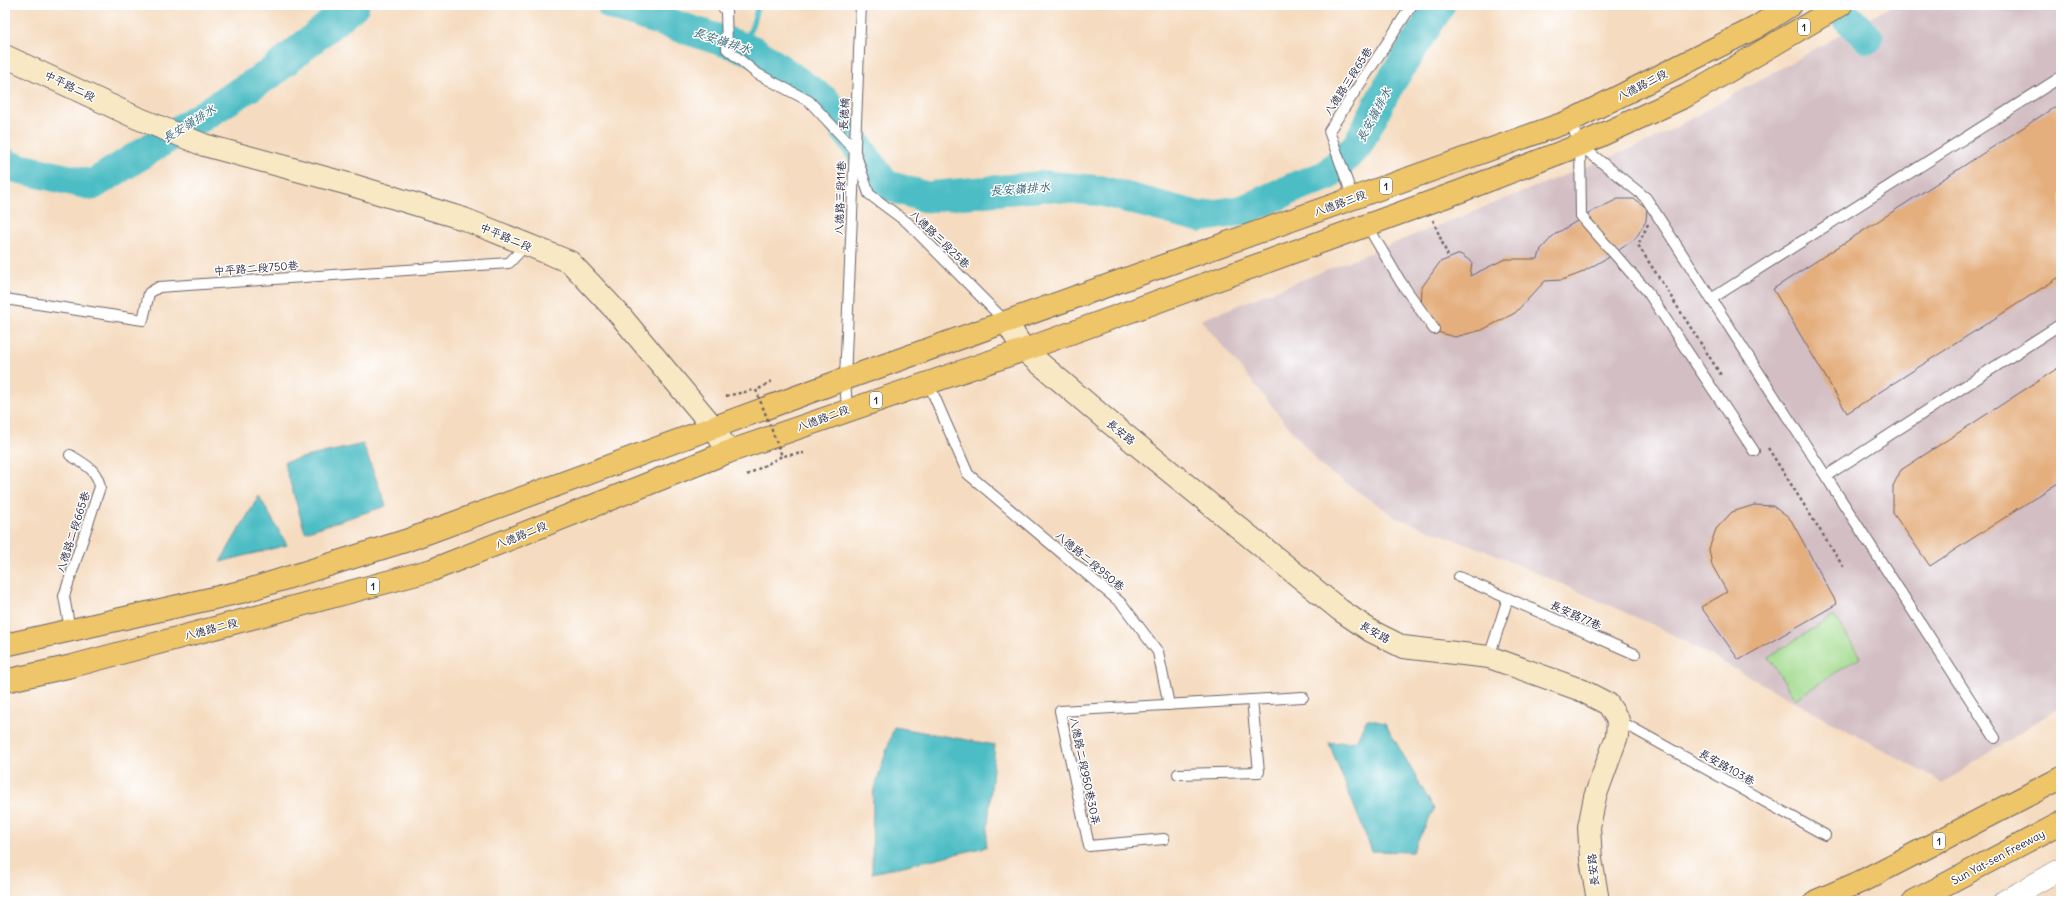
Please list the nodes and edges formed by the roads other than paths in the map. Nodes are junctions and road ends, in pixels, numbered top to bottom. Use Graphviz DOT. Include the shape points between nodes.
graph roads {
  1 [pos="861,5"];
  2 [pos="1412,5"];
  3 [pos="1791,5"];
  4 [pos="1841,5"];
  5 [pos="724,8"];
  6 [pos="5,56"];
  7 [pos="2061,77"];
  8 [pos="1570,121"];
  9 [pos="1580,145"];
  10 [pos="854,149"];
  11 [pos="1353,198"];
  12 [pos="1367,225"];
  13 [pos="526,245"];
  14 [pos="5,299"];
  15 [pos="1711,299"];
  16 [pos="1007,323"];
  17 [pos="2061,324"];
  18 [pos="1434,328"];
  19 [pos="1024,350"];
  20 [pos="845,379"];
  21 [pos="928,382"];
  22 [pos="847,410"];
  23 [pos="714,428"];
  24 [pos="1754,451"];
  25 [pos="728,452"];
  26 [pos="70,455"];
  27 [pos="1826,476"];
  28 [pos="1459,577"];
  29 [pos="1508,598"];
  30 [pos="70,630"];
  31 [pos="5,645"];
  32 [pos="1635,654"];
  33 [pos="1489,657"];
  34 [pos="5,681"];
  35 [pos="1303,697"];
  36 [pos="1252,700"];
  37 [pos="1169,705"];
  38 [pos="1618,720"];
  39 [pos="1996,738"];
  40 [pos="1178,774"];
  41 [pos="2061,778"];
  42 [pos="2061,823"];
  43 [pos="1825,835"];
  44 [pos="1164,839"];
  45 [pos="2061,869"];
  46 [pos="1598,901"];
  47 [pos="1816,901"];
  48 [pos="1914,901"];
  49 [pos="2004,901"];
  1 -- 10 [label="lane, 長德橋"];
  2 -- 11 [label="lane, 八德路三段65巷" via="1329,131"];
  3 -- 8 [label="main road, 八德路三段 / 1" via="1754,28"];
  4 -- 9 [label="main road, 1" via="1686,96"];
  5 -- 10 [label="lane, 八德路三段11巷" via="727,50 756,73 809,101"];
  6 -- 13 [label="street, 中平路二段" via="135,117 204,145 352,185 457,217"];
  7 -- 15 [label="lane"];
  8 -- 9 [label="lane"];
  8 -- 11 [label="main road, 八德路三段 / 1"];
  9 -- 12 [label="main road, 1"];
  9 -- 15 [label="lane" via="1646,198"];
  9 -- 24 [label="lane" via="1581,216 1647,291"];
  10 -- 16 [label="lane, 八德路三段25巷" via="869,194 908,223"];
  10 -- 20 [label="lane, 八德路三段11巷"];
  11 -- 16 [label="main road, 八德路三段 / 1"];
  12 -- 18 [label="lane" via="1400,281"];
  12 -- 19 [label="main road, 1"];
  13 -- 14 [label="lane, 中平路二段750巷" via="509,263 159,286 149,293 143,320"];
  13 -- 23 [label="street, 中平路二段" via="570,262 619,314"];
  15 -- 27 [label="lane"];
  16 -- 19 [label="street, 長安路"];
  16 -- 20 [label="main road, 1"];
  17 -- 27 [label="lane"];
  19 -- 21 [label="main road, 八德路二段 / 1"];
  19 -- 33 [label="street, 長安路" via="1291,571 1371,631 1403,647"];
  20 -- 22 [label="lane, 八德路三段11巷"];
  20 -- 23 [label="main road, 1"];
  21 -- 22 [label="main road, 八德路二段 / 1"];
  21 -- 37 [label="lane, 八德路二段950巷" via="968,474 1122,604 1158,652"];
  22 -- 25 [label="main road, 八德路二段 / 1"];
  23 -- 25 [label="street, 中平路二段"];
  23 -- 30 [label="main road, 1" via="397,543 245,590"];
  25 -- 34 [label="main road, 八德路二段 / 1" via="432,570 72,666"];
  26 -- 30 [label="lane, 八德路二段665巷" via="88,466 98,477 100,487 64,596"];
  27 -- 39 [label="lane"];
  28 -- 29 [label="lane, 長安路77巷"];
  29 -- 32 [label="lane, 長安路77巷"];
  29 -- 33 [label="lane"];
  30 -- 31 [label="main road, 1"];
  33 -- 38 [label="street, 長安路" via="1581,690 1608,704"];
  35 -- 36 [label="lane"];
  36 -- 37 [label="lane"];
  36 -- 40 [label="lane" via="1259,772"];
  37 -- 44 [label="lane, 八德路二段950巷30弄" via="1060,711 1089,846"];
  38 -- 43 [label="lane, 長安路103巷"];
  38 -- 46 [label="street, 長安路" via="1617,736 1595,797 1589,827"];
  41 -- 47 [label="main road, 1" via="1860,882"];
  42 -- 48 [label="main road, Sun Yat-sen Freeway"];
  45 -- 49 [label="street"];
}
